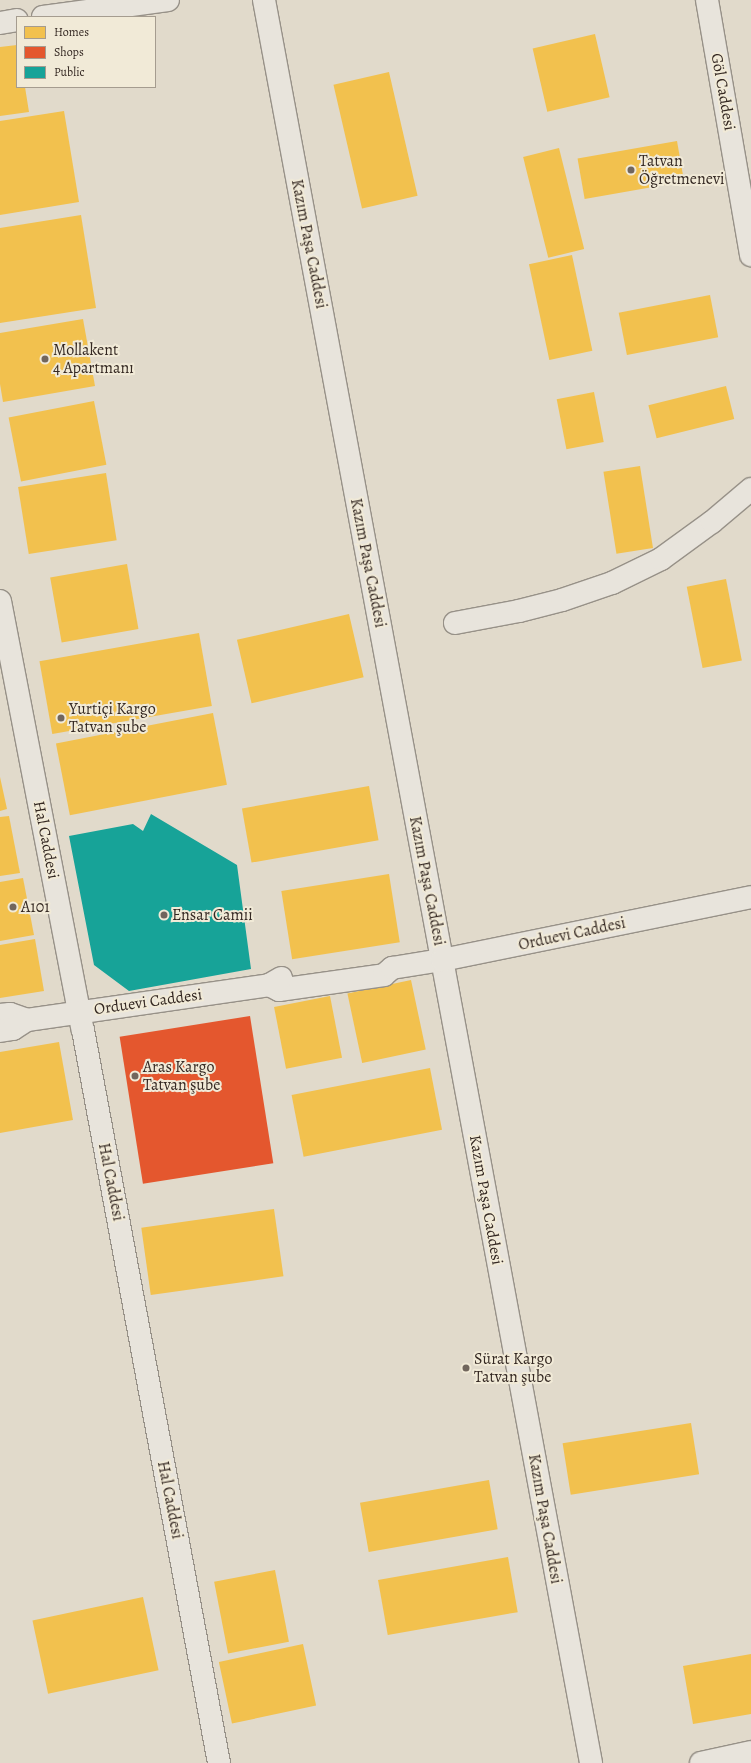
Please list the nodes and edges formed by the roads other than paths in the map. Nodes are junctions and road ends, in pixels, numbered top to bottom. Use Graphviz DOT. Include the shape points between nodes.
graph roads {
  1 [pos="168,0"];
  2 [pos="264,0"];
  3 [pos="707,0"];
  4 [pos="50,16"];
  5 [pos="16,20"];
  6 [pos="0,23"];
  7 [pos="751,255"];
  8 [pos="751,489"];
  9 [pos="0,601"];
  10 [pos="455,623"];
  11 [pos="751,897"];
  12 [pos="442,960"];
  13 [pos="79,1012"];
  14 [pos="0,1015"];
  15 [pos="27,1020"];
  16 [pos="0,1031"];
  17 [pos="751,1752"];
  18 [pos="219,1763"];
  19 [pos="591,1763"];
  20 [pos="701,1763"];
  1 -- 4 [label="street"];
  2 -- 12 [label="street, Kazım Paşa Caddesi"];
  3 -- 7 [label="street, Göl Caddesi"];
  5 -- 6 [label="street"];
  8 -- 10 [label="street" via="712,522 661,559 612,583 519,611"];
  9 -- 13 [label="street, Hal Caddesi"];
  11 -- 12 [label="street, Orduevi Caddesi"];
  12 -- 13 [label="street, Orduevi Caddesi" via="392,968 383,963 279,978 269,985"];
  12 -- 19 [label="street, Kazım Paşa Caddesi"];
  13 -- 15 [label="street, Orduevi Caddesi"];
  13 -- 18 [label="street, Hal Caddesi"];
  14 -- 15 [label="street, Orduevi Caddesi" via="10,1014"];
  15 -- 16 [label="street, Orduevi Caddesi" via="12,1029"];
  17 -- 20 [label="street"];
}
